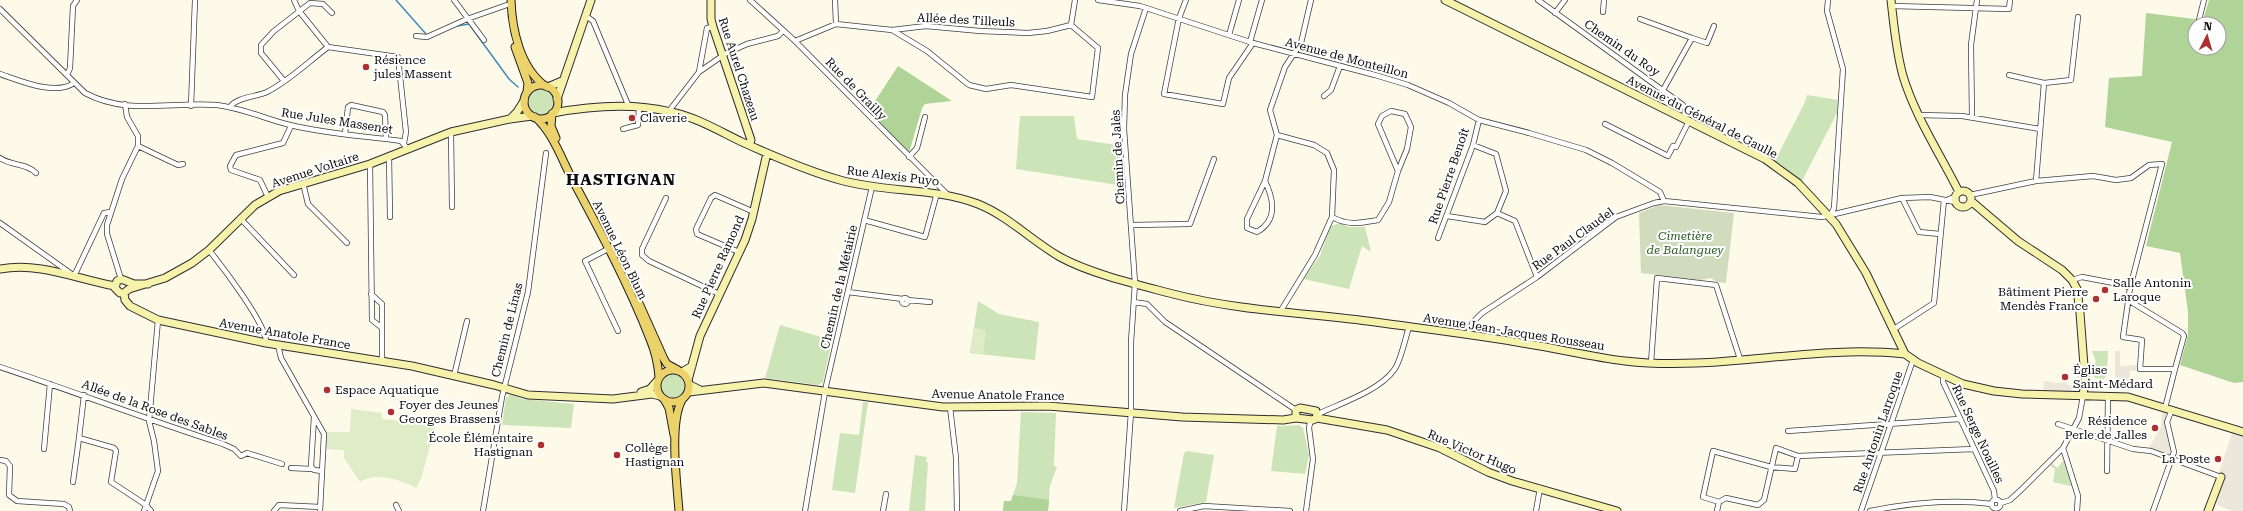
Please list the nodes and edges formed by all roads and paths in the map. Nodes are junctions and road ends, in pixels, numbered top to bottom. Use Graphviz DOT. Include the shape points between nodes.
graph roads {
  1 [pos="77,0"];
  2 [pos="195,0"];
  3 [pos="294,0"];
  4 [pos="454,0"];
  5 [pos="592,0"];
  6 [pos="711,0"];
  7 [pos="750,0"];
  8 [pos="835,0"];
  9 [pos="1076,0"];
  10 [pos="1098,0"];
  11 [pos="1186,0"];
  12 [pos="1239,0"];
  13 [pos="1262,0"];
  14 [pos="1311,0"];
  15 [pos="1445,0"];
  16 [pos="1538,0"];
  17 [pos="1565,0"];
  18 [pos="1604,0"];
  19 [pos="1828,0"];
  20 [pos="1977,0"];
  21 [pos="2010,0"];
  22 [pos="2204,0"];
  23 [pos="509,2"];
  24 [pos="1892,3"];
  25 [pos="1976,7"];
  26 [pos="1146,8"];
  27 [pos="0,9"];
  28 [pos="299,11"];
  29 [pos="1603,12"];
  30 [pos="332,13"];
  31 [pos="1556,13"];
  32 [pos="586,16"];
  33 [pos="2200,16"];
  34 [pos="2078,17"];
  35 [pos="1179,18"];
  36 [pos="467,19"];
  37 [pos="1640,19"];
  38 [pos="836,24"];
  39 [pos="1071,25"];
  40 [pos="1714,26"];
  41 [pos="713,27"];
  42 [pos="892,30"];
  43 [pos="783,31"];
  44 [pos="1229,35"];
  45 [pos="416,36"];
  46 [pos="1692,38"];
  47 [pos="484,40"];
  48 [pos="795,41"];
  49 [pos="1252,43"];
  50 [pos="328,47"];
  51 [pos="1294,54"];
  52 [pos="722,56"];
  53 [pos="1340,66"];
  54 [pos="699,72"];
  55 [pos="0,74"];
  56 [pos="67,75"];
  57 [pos="2009,75"];
  58 [pos="284,81"];
  59 [pos="562,81"];
  60 [pos="74,83"];
  61 [pos="2044,83"];
  62 [pos="547,86"];
  63 [pos="1663,90"];
  64 [pos="527,92"];
  65 [pos="1324,96"];
  66 [pos="557,100"];
  67 [pos="524,101"];
  68 [pos="125,104"];
  69 [pos="190,106"];
  70 [pos="230,107"];
  71 [pos="629,107"];
  72 [pos="639,108"];
  73 [pos="569,111"];
  74 [pos="669,111"];
  75 [pos="552,113"];
  76 [pos="1919,115"];
  77 [pos="534,117"];
  78 [pos="925,117"];
  79 [pos="1972,117"];
  80 [pos="510,119"];
  81 [pos="1479,120"];
  82 [pos="1686,120"];
  83 [pos="1605,124"];
  84 [pos="291,126"];
  85 [pos="623,129"];
  86 [pos="2040,129"];
  87 [pos="451,132"];
  88 [pos="346,134"];
  89 [pos="1277,135"];
  90 [pos="386,139"];
  91 [pos="749,145"];
  92 [pos="1473,145"];
  93 [pos="138,146"];
  94 [pos="406,146"];
  95 [pos="767,153"];
  96 [pos="546,154"];
  97 [pos="389,156"];
  98 [pos="908,157"];
  99 [pos="0,158"];
  100 [pos="1214,159"];
  101 [pos="183,164"];
  102 [pos="370,164"];
  103 [pos="1398,171"];
  104 [pos="36,173"];
  105 [pos="1265,181"];
  106 [pos="2036,181"];
  107 [pos="303,184"];
  108 [pos="872,187"];
  109 [pos="937,193"];
  110 [pos="947,194"];
  111 [pos="268,197"];
  112 [pos="1956,197"];
  113 [pos="666,198"];
  114 [pos="1902,198"];
  115 [pos="1946,200"];
  116 [pos="1664,201"];
  117 [pos="1971,202"];
  118 [pos="452,207"];
  119 [pos="111,212"];
  120 [pos="754,212"];
  121 [pos="1497,213"];
  122 [pos="1447,216"];
  123 [pos="1830,216"];
  124 [pos="390,217"];
  125 [pos="1332,217"];
  126 [pos="240,218"];
  127 [pos="864,220"];
  128 [pos="0,223"];
  129 [pos="1132,225"];
  130 [pos="1940,234"];
  131 [pos="1438,238"];
  132 [pos="347,243"];
  133 [pos="608,249"];
  134 [pos="209,250"];
  135 [pos="739,252"];
  136 [pos="616,256"];
  137 [pos="0,269"];
  138 [pos="73,275"];
  139 [pos="294,275"];
  140 [pos="1537,277"];
  141 [pos="121,279"];
  142 [pos="2072,280"];
  143 [pos="1135,283"];
  144 [pos="115,286"];
  145 [pos="2130,288"];
  146 [pos="127,289"];
  147 [pos="848,292"];
  148 [pos="372,294"];
  149 [pos="719,294"];
  150 [pos="2128,300"];
  151 [pos="930,302"];
  152 [pos="1134,302"];
  153 [pos="1280,312"];
  154 [pos="158,320"];
  155 [pos="467,321"];
  156 [pos="1409,327"];
  157 [pos="382,328"];
  158 [pos="1894,330"];
  159 [pos="618,331"];
  160 [pos="1467,335"];
  161 [pos="266,344"];
  162 [pos="278,345"];
  163 [pos="1905,354"];
  164 [pos="1740,359"];
  165 [pos="1913,360"];
  166 [pos="382,362"];
  167 [pos="1652,363"];
  168 [pos="692,366"];
  169 [pos="0,367"];
  170 [pos="2175,369"];
  171 [pos="680,371"];
  172 [pos="454,376"];
  173 [pos="1943,376"];
  174 [pos="658,379"];
  175 [pos="50,384"];
  176 [pos="689,386"];
  177 [pos="504,387"];
  178 [pos="826,391"];
  179 [pos="84,395"];
  180 [pos="2083,396"];
  181 [pos="2108,397"];
  182 [pos="662,398"];
  183 [pos="682,400"];
  184 [pos="950,407"];
  185 [pos="2168,408"];
  186 [pos="1296,410"];
  187 [pos="1131,412"];
  188 [pos="314,417"];
  189 [pos="1296,418"];
  190 [pos="1316,418"];
  191 [pos="1959,419"];
  192 [pos="149,421"];
  193 [pos="1891,424"];
  194 [pos="2058,424"];
  195 [pos="2072,430"];
  196 [pos="1788,431"];
  197 [pos="2243,431"];
  198 [pos="675,437"];
  199 [pos="79,438"];
  200 [pos="2106,441"];
  201 [pos="2062,448"];
  202 [pos="44,449"];
  203 [pos="1974,449"];
  204 [pos="1882,452"];
  205 [pos="1798,456"];
  206 [pos="2172,459"];
  207 [pos="0,460"];
  208 [pos="282,464"];
  209 [pos="1771,467"];
  210 [pos="291,468"];
  211 [pos="312,469"];
  212 [pos="322,471"];
  213 [pos="2107,471"];
  214 [pos="2221,478"];
  215 [pos="73,482"];
  216 [pos="1540,488"];
  217 [pos="886,494"];
  218 [pos="1719,502"];
  219 [pos="1993,502"];
  220 [pos="2001,504"];
  221 [pos="146,505"];
  222 [pos="396,505"];
  223 [pos="320,509"];
  224 [pos="1995,510"];
  225 [pos="70,511"];
  226 [pos="144,511"];
  227 [pos="151,511"];
  228 [pos="274,511"];
  229 [pos="400,511"];
  230 [pos="483,511"];
  231 [pos="680,511"];
  232 [pos="805,511"];
  233 [pos="883,511"];
  234 [pos="957,511"];
  235 [pos="1124,511"];
  236 [pos="1180,511"];
  237 [pos="1290,511"];
  238 [pos="1306,511"];
  239 [pos="1536,511"];
  240 [pos="1617,511"];
  241 [pos="1716,511"];
  242 [pos="1861,511"];
  243 [pos="1870,511"];
  244 [pos="2077,511"];
  245 [pos="2153,511"];
  246 [pos="2208,511"];
  1 -- 56 [label="street" via="73,6 70,68"];
  2 -- 69 [label="street"];
  3 -- 28 [label="street"];
  4 -- 36 [label="street"];
  5 -- 32 [label="street"];
  6 -- 41 [label="street, Rue Aurel Chazeau"];
  7 -- 43 [label="street, Rue de Grailly"];
  8 -- 38 [label="street"];
  9 -- 39 [label="street"];
  10 -- 26 [label="street, Avenue de Monteillon"];
  11 -- 35 [label="street"];
  12 -- 44 [label="street"];
  13 -- 49 [label="street"];
  14 -- 51 [label="street" via="1301,43"];
  15 -- 82 [label="street, Avenue du Général de Gaulle"];
  16 -- 31 [label="street, Chemin du Roy"];
  17 -- 31 [label="street"];
  18 -- 29 [label="street"];
  19 -- 123 [label="street" via="1827,11 1843,69 1834,208"];
  20 -- 25 [label="street"];
  21 -- 25 [label="street" via="2009,9"];
  22 -- 33 [label="street"];
  23 -- 36 [label="street"];
  23 -- 62 [label="main road" via="522,54 533,74"];
  23 -- 64 [label="main road" via="513,42 526,77"];
  24 -- 25 [label="street"];
  24 -- 76 [label="street" via="1900,63 1908,91"];
  25 -- 79 [label="street" via="1971,46"];
  26 -- 35 [label="street, Avenue de Monteillon"];
  26 -- 129 [label="street, Chemin de Jalès" via="1131,54 1125,95 1124,129"];
  27 -- 56 [label="street, Rue Jules Massenet"];
  28 -- 30 [label="street" via="310,3 323,4"];
  28 -- 50 [label="street"];
  28 -- 58 [label="street" via="274,31 260,48 261,53"];
  31 -- 63 [label="street, Chemin du Roy"];
  32 -- 59 [label="street"];
  32 -- 71 [label="street" via="593,21"];
  34 -- 61 [label="street" via="2071,80"];
  35 -- 44 [label="street, Avenue de Monteillon"];
  35 -- 49 [label="street" via="1164,94 1223,104 1229,78"];
  36 -- 45 [label="street" via="427,37"];
  36 -- 47 [label="street"];
  37 -- 46 [label="street"];
  38 -- 42 [label="street, Allée des Tilleuls"];
  38 -- 48 [label="street"];
  39 -- 42 [label="street, Allée des Tilleuls" via="1028,33 926,26"];
  39 -- 42 [label="street" via="1098,48 1092,97 1011,84 986,89 969,85 927,51"];
  40 -- 46 [label="street" via="1707,44"];
  41 -- 52 [label="street, Rue Aurel Chazeau"];
  41 -- 54 [label="street" via="707,28"];
  43 -- 48 [label="street, Rue de Grailly"];
  43 -- 52 [label="street" via="778,36 747,44"];
  44 -- 49 [label="street, Avenue de Monteillon"];
  46 -- 63 [label="street"];
  48 -- 98 [label="street, Rue de Grailly"];
  49 -- 51 [label="street, Avenue de Monteillon"];
  50 -- 58 [label="street"];
  50 -- 94 [label="street" via="398,57"];
  51 -- 53 [label="street, Avenue de Monteillon"];
  51 -- 89 [label="street" via="1285,67 1270,110"];
  52 -- 54 [label="street"];
  52 -- 91 [label="street, Rue Aurel Chazeau" via="751,140"];
  53 -- 65 [label="street" via="1331,90"];
  53 -- 81 [label="street, Avenue de Monteillon" via="1408,85"];
  54 -- 74 [label="street"];
  55 -- 60 [label="street" via="44,86 67,88"];
  56 -- 60 [label="street, Rue Jules Massenet"];
  57 -- 61 [label="street"];
  58 -- 70 [label="street" via="261,94 237,100"];
  59 -- 62 [label="street"];
  59 -- 66 [label="street"];
  60 -- 68 [label="street, Rue Jules Massenet" via="95,98"];
  61 -- 86 [label="street"];
  62 -- 64 [label="main road" via="536,86"];
  62 -- 66 [label="main road"];
  63 -- 82 [label="street, Chemin du Roy" via="1683,105"];
  64 -- 67 [label="main road"];
  66 -- 73 [label="street"];
  66 -- 75 [label="main road"];
  67 -- 77 [label="main road" via="526,110"];
  67 -- 80 [label="street"];
  68 -- 69 [label="street, Rue Jules Massenet" via="149,107"];
  68 -- 93 [label="street" via="127,117 138,136"];
  69 -- 70 [label="street, Rue Jules Massenet"];
  70 -- 84 [label="street, Rue Jules Massenet"];
  71 -- 72 [label="street, Rue Alexis Puyo"];
  71 -- 73 [label="street, Rue Alexis Puyo"];
  72 -- 74 [label="street, Rue Alexis Puyo"];
  72 -- 85 [label="street" via="638,126"];
  73 -- 75 [label="street, Rue Alexis Puyo"];
  74 -- 91 [label="street, Rue Alexis Puyo" via="700,121"];
  75 -- 77 [label="main road" via="544,118"];
  75 -- 136 [label="main road, Avenue Léon Blum" via="552,130"];
  76 -- 79 [label="street"];
  76 -- 112 [label="street"];
  77 -- 80 [label="street, Avenue Voltaire"];
  77 -- 133 [label="main road, Avenue Léon Blum" via="550,136"];
  78 -- 98 [label="street" via="917,148"];
  79 -- 86 [label="street"];
  80 -- 87 [label="street, Avenue Voltaire"];
  81 -- 92 [label="street, Rue Pierre Benoît"];
  81 -- 116 [label="street, Avenue de Monteillon" via="1586,150 1660,192"];
  82 -- 83 [label="street" via="1676,147 1673,146 1668,156"];
  82 -- 123 [label="street, Avenue du Général de Gaulle" via="1765,159 1798,183"];
  84 -- 88 [label="street, Rue Jules Massenet"];
  84 -- 111 [label="street" via="283,143 236,155 230,166 232,170 260,180"];
  86 -- 106 [label="street"];
  87 -- 94 [label="street, Avenue Voltaire"];
  87 -- 118 [label="street"];
  88 -- 90 [label="street, Rue Jules Massenet"];
  88 -- 90 [label="street" via="348,107 351,106 383,112"];
  89 -- 105 [label="street"];
  89 -- 125 [label="street" via="1314,145 1327,153 1334,170"];
  90 -- 94 [label="street, Rue Jules Massenet"];
  91 -- 95 [label="street, Rue Alexis Puyo"];
  92 -- 121 [label="street" via="1496,154 1506,191"];
  92 -- 122 [label="street, Rue Pierre Benoît"];
  93 -- 101 [label="street" via="178,165"];
  93 -- 119 [label="street" via="122,179"];
  94 -- 97 [label="street, Avenue Voltaire"];
  95 -- 108 [label="street, Rue Alexis Puyo" via="832,178"];
  95 -- 120 [label="street, Rue Pierre Ramond"];
  96 -- 177 [label="street, Chemin de Linas" via="528,292"];
  97 -- 102 [label="street, Avenue Voltaire"];
  97 -- 124 [label="street"];
  98 -- 110 [label="street, Rue de Grailly"];
  99 -- 104 [label="street" via="7,163 32,168"];
  100 -- 129 [label="street" via="1190,224"];
  102 -- 107 [label="street, Avenue Voltaire"];
  102 -- 148 [label="street"];
  103 -- 103 [label="street" via="1407,149 1411,127 1405,114 1391,111 1382,116 1378,124"];
  103 -- 125 [label="street" via="1389,202 1378,220 1358,224"];
  105 -- 105 [label="street" via="1246,218 1247,228 1257,232 1266,227 1273,210 1272,195"];
  106 -- 117 [label="street"];
  106 -- 145 [label="street" via="2093,176 2116,180 2131,178 2149,165 2162,164"];
  107 -- 111 [label="street, Avenue Voltaire"];
  107 -- 132 [label="street" via="308,204"];
  108 -- 109 [label="street, Rue Alexis Puyo"];
  108 -- 127 [label="street, Chemin de la Métairie"];
  109 -- 110 [label="street, Rue Alexis Puyo"];
  109 -- 127 [label="street" via="925,237"];
  110 -- 143 [label="street, Rue Alexis Puyo" via="992,211 1074,264"];
  111 -- 126 [label="street, Avenue Voltaire"];
  112 -- 115 [label="street"];
  112 -- 117 [label="street" via="1962,207"];
  112 -- 117 [label="street" via="1966,191"];
  113 -- 149 [label="street" via="642,249 642,255 649,261"];
  114 -- 115 [label="street, Rue Paul Claudel" via="1930,197"];
  114 -- 123 [label="street, Rue Paul Claudel"];
  114 -- 130 [label="street" via="1919,232"];
  115 -- 130 [label="street"];
  116 -- 123 [label="street, Rue Paul Claudel" via="1737,210"];
  116 -- 140 [label="street, Rue Paul Claudel" via="1616,217"];
  117 -- 142 [label="street" via="2018,242 2062,270"];
  119 -- 138 [label="street" via="104,213 100,219"];
  119 -- 141 [label="street" via="107,234"];
  120 -- 135 [label="street, Rue Pierre Ramond"];
  120 -- 135 [label="street" via="715,195 711,198 696,229 697,234"];
  121 -- 122 [label="street" via="1485,222"];
  121 -- 140 [label="street" via="1515,221"];
  122 -- 131 [label="street, Rue Pierre Benoît"];
  123 -- 158 [label="street, Avenue du Général de Gaulle" via="1856,254"];
  125 -- 153 [label="street" via="1314,256"];
  126 -- 134 [label="street, Avenue Voltaire"];
  126 -- 139 [label="street"];
  127 -- 147 [label="street, Chemin de la Métairie"];
  128 -- 138 [label="street"];
  129 -- 143 [label="street, Chemin de Jalès"];
  130 -- 158 [label="street" via="1934,303"];
  133 -- 136 [label="street"];
  133 -- 159 [label="street" via="585,261"];
  133 -- 174 [label="main road, Avenue Léon Blum" via="650,339 657,360"];
  134 -- 146 [label="street, Avenue Voltaire" via="176,273"];
  134 -- 161 [label="street" via="233,282 264,333"];
  135 -- 149 [label="street, Rue Pierre Ramond"];
  136 -- 171 [label="main road, Avenue Léon Blum" via="664,359 667,364"];
  137 -- 138 [label="street" via="32,267"];
  138 -- 144 [label="street"];
  140 -- 160 [label="street, Rue Paul Claudel" via="1482,313 1473,322"];
  141 -- 144 [label="street"];
  141 -- 146 [label="street"];
  142 -- 145 [label="street" via="2082,277"];
  142 -- 180 [label="street" via="2077,289 2081,322 2085,379"];
  143 -- 152 [label="street, Chemin de Jalès"];
  143 -- 153 [label="street, Avenue Jean-Jacques Rousseau" via="1211,302"];
  144 -- 146 [label="street" via="118,292"];
  145 -- 150 [label="street"];
  146 -- 154 [label="street, Avenue Anatole France" via="125,300 130,306"];
  147 -- 151 [label="street"];
  147 -- 178 [label="street, Chemin de la Métairie"];
  148 -- 157 [label="street" via="382,304"];
  148 -- 157 [label="street" via="372,320"];
  149 -- 168 [label="street, Rue Pierre Ramond" via="700,336"];
  150 -- 170 [label="street" via="2182,333 2184,336"];
  150 -- 170 [label="street" via="2123,338 2142,340 2140,369"];
  152 -- 186 [label="street" via="1147,304 1165,322"];
  152 -- 187 [label="street, Chemin de Jalès"];
  153 -- 156 [label="street, Avenue Jean-Jacques Rousseau"];
  154 -- 161 [label="street, Avenue Anatole France"];
  154 -- 192 [label="street"];
  155 -- 172 [label="street"];
  156 -- 160 [label="street, Avenue Jean-Jacques Rousseau"];
  156 -- 190 [label="street" via="1395,370 1385,380"];
  157 -- 166 [label="street"];
  158 -- 163 [label="street, Avenue du Général de Gaulle"];
  160 -- 167 [label="street, Avenue Jean-Jacques Rousseau" via="1624,361"];
  161 -- 162 [label="street, Avenue Anatole France"];
  162 -- 166 [label="street, Avenue Anatole France"];
  162 -- 188 [label="street" via="281,358"];
  163 -- 164 [label="street, Avenue Jean-Jacques Rousseau" via="1840,352"];
  163 -- 165 [label="street, Avenue du Général de Gaulle"];
  164 -- 167 [label="street, Avenue Jean-Jacques Rousseau"];
  164 -- 167 [label="street" via="1716,285 1657,278"];
  165 -- 173 [label="street, Avenue du Général de Gaulle"];
  165 -- 193 [label="street, Rue Antonin Larroque"];
  166 -- 172 [label="street, Avenue Anatole France"];
  168 -- 171 [label="street"];
  168 -- 176 [label="street, Rue Pierre Ramond"];
  169 -- 175 [label="street, Allée de la Rose des Sables"];
  170 -- 185 [label="street"];
  171 -- 174 [label="main road" via="667,370"];
  171 -- 176 [label="main road"];
  172 -- 177 [label="street, Avenue Anatole France"];
  173 -- 180 [label="street, Avenue du Général de Gaulle" via="1963,384 1994,391"];
  173 -- 191 [label="street, Rue Serge Noailles" via="1943,382"];
  174 -- 177 [label="street, Avenue Anatole France" via="650,389 643,392 613,395 538,392 511,386"];
  174 -- 182 [label="main road" via="657,386"];
  175 -- 179 [label="street, Allée de la Rose des Sables"];
  175 -- 202 [label="street"];
  176 -- 178 [label="street, Avenue Anatole France" via="701,390 764,383"];
  176 -- 183 [label="main road"];
  177 -- 182 [label="street, Avenue Anatole France" via="528,395 548,397 613,399 652,394"];
  177 -- 230 [label="street, Chemin de Linas"];
  178 -- 184 [label="street, Avenue Anatole France"];
  178 -- 232 [label="street, Chemin de la Métairie"];
  179 -- 192 [label="street, Allée de la Rose des Sables"];
  179 -- 199 [label="street"];
  180 -- 181 [label="street, Avenue du Général de Gaulle"];
  180 -- 195 [label="street" via="2079,418"];
  181 -- 185 [label="street, Avenue du Général de Gaulle" via="2132,398"];
  181 -- 200 [label="street"];
  182 -- 183 [label="main road" via="673,402"];
  182 -- 198 [label="main road" via="669,408"];
  183 -- 198 [label="main road" via="678,409"];
  184 -- 187 [label="street, Avenue Anatole France" via="1048,406"];
  184 -- 234 [label="street" via="956,458"];
  185 -- 197 [label="street, Avenue du Général de Gaulle"];
  185 -- 206 [label="street" via="2167,422 2174,452"];
  186 -- 189 [label="street"];
  186 -- 190 [label="street" via="1311,409"];
  187 -- 189 [label="street, Avenue Anatole France" via="1182,417 1283,420"];
  187 -- 235 [label="street, Chemin de Jalès"];
  188 -- 211 [label="street"];
  188 -- 212 [label="street" via="324,434"];
  189 -- 190 [label="street, Avenue Anatole France"];
  190 -- 216 [label="street, Rue Victor Hugo" via="1386,430 1440,448 1488,472"];
  190 -- 238 [label="street" via="1310,423 1309,428 1313,459"];
  191 -- 193 [label="street"];
  191 -- 203 [label="street, Rue Serge Noailles"];
  192 -- 208 [label="street, Allée de la Rose des Sables" via="223,444 241,456 247,453"];
  192 -- 221 [label="street" via="158,470"];
  193 -- 196 [label="street"];
  193 -- 204 [label="street, Rue Antonin Larroque"];
  194 -- 195 [label="street"];
  195 -- 200 [label="street"];
  195 -- 201 [label="street"];
  198 -- 231 [label="main road"];
  199 -- 215 [label="street"];
  199 -- 221 [label="street" via="114,448 116,451 111,482"];
  200 -- 206 [label="street"];
  200 -- 213 [label="street"];
  201 -- 220 [label="street" via="2022,489"];
  201 -- 244 [label="street" via="2078,496"];
  203 -- 204 [label="street"];
  203 -- 219 [label="street, Rue Serge Noailles" via="1994,491"];
  204 -- 205 [label="street"];
  204 -- 242 [label="street, Rue Antonin Larroque"];
  205 -- 209 [label="street" via="1795,469"];
  205 -- 209 [label="street" via="1776,448"];
  206 -- 214 [label="street"];
  206 -- 245 [label="street"];
  207 -- 225 [label="street" via="6,461 10,466 10,495 16,501 64,504"];
  209 -- 218 [label="street" via="1764,500 1758,505 1726,498"];
  209 -- 218 [label="street" via="1713,451 1703,497"];
  210 -- 211 [label="street"];
  211 -- 212 [label="street"];
  212 -- 223 [label="street"];
  214 -- 246 [label="street"];
  216 -- 239 [label="street"];
  216 -- 240 [label="street, Rue Victor Hugo"];
  217 -- 233 [label="street"];
  218 -- 241 [label="street"];
  219 -- 220 [label="street" via="1999,500"];
  219 -- 224 [label="street, Rue Serge Noailles"];
  219 -- 243 [label="street" via="1924,503"];
  220 -- 224 [label="street"];
  221 -- 226 [label="street"];
  221 -- 227 [label="street"];
  222 -- 229 [label="street"];
  223 -- 228 [label="street" via="279,505"];
  236 -- 237 [label="street" via="1204,506"];
}
